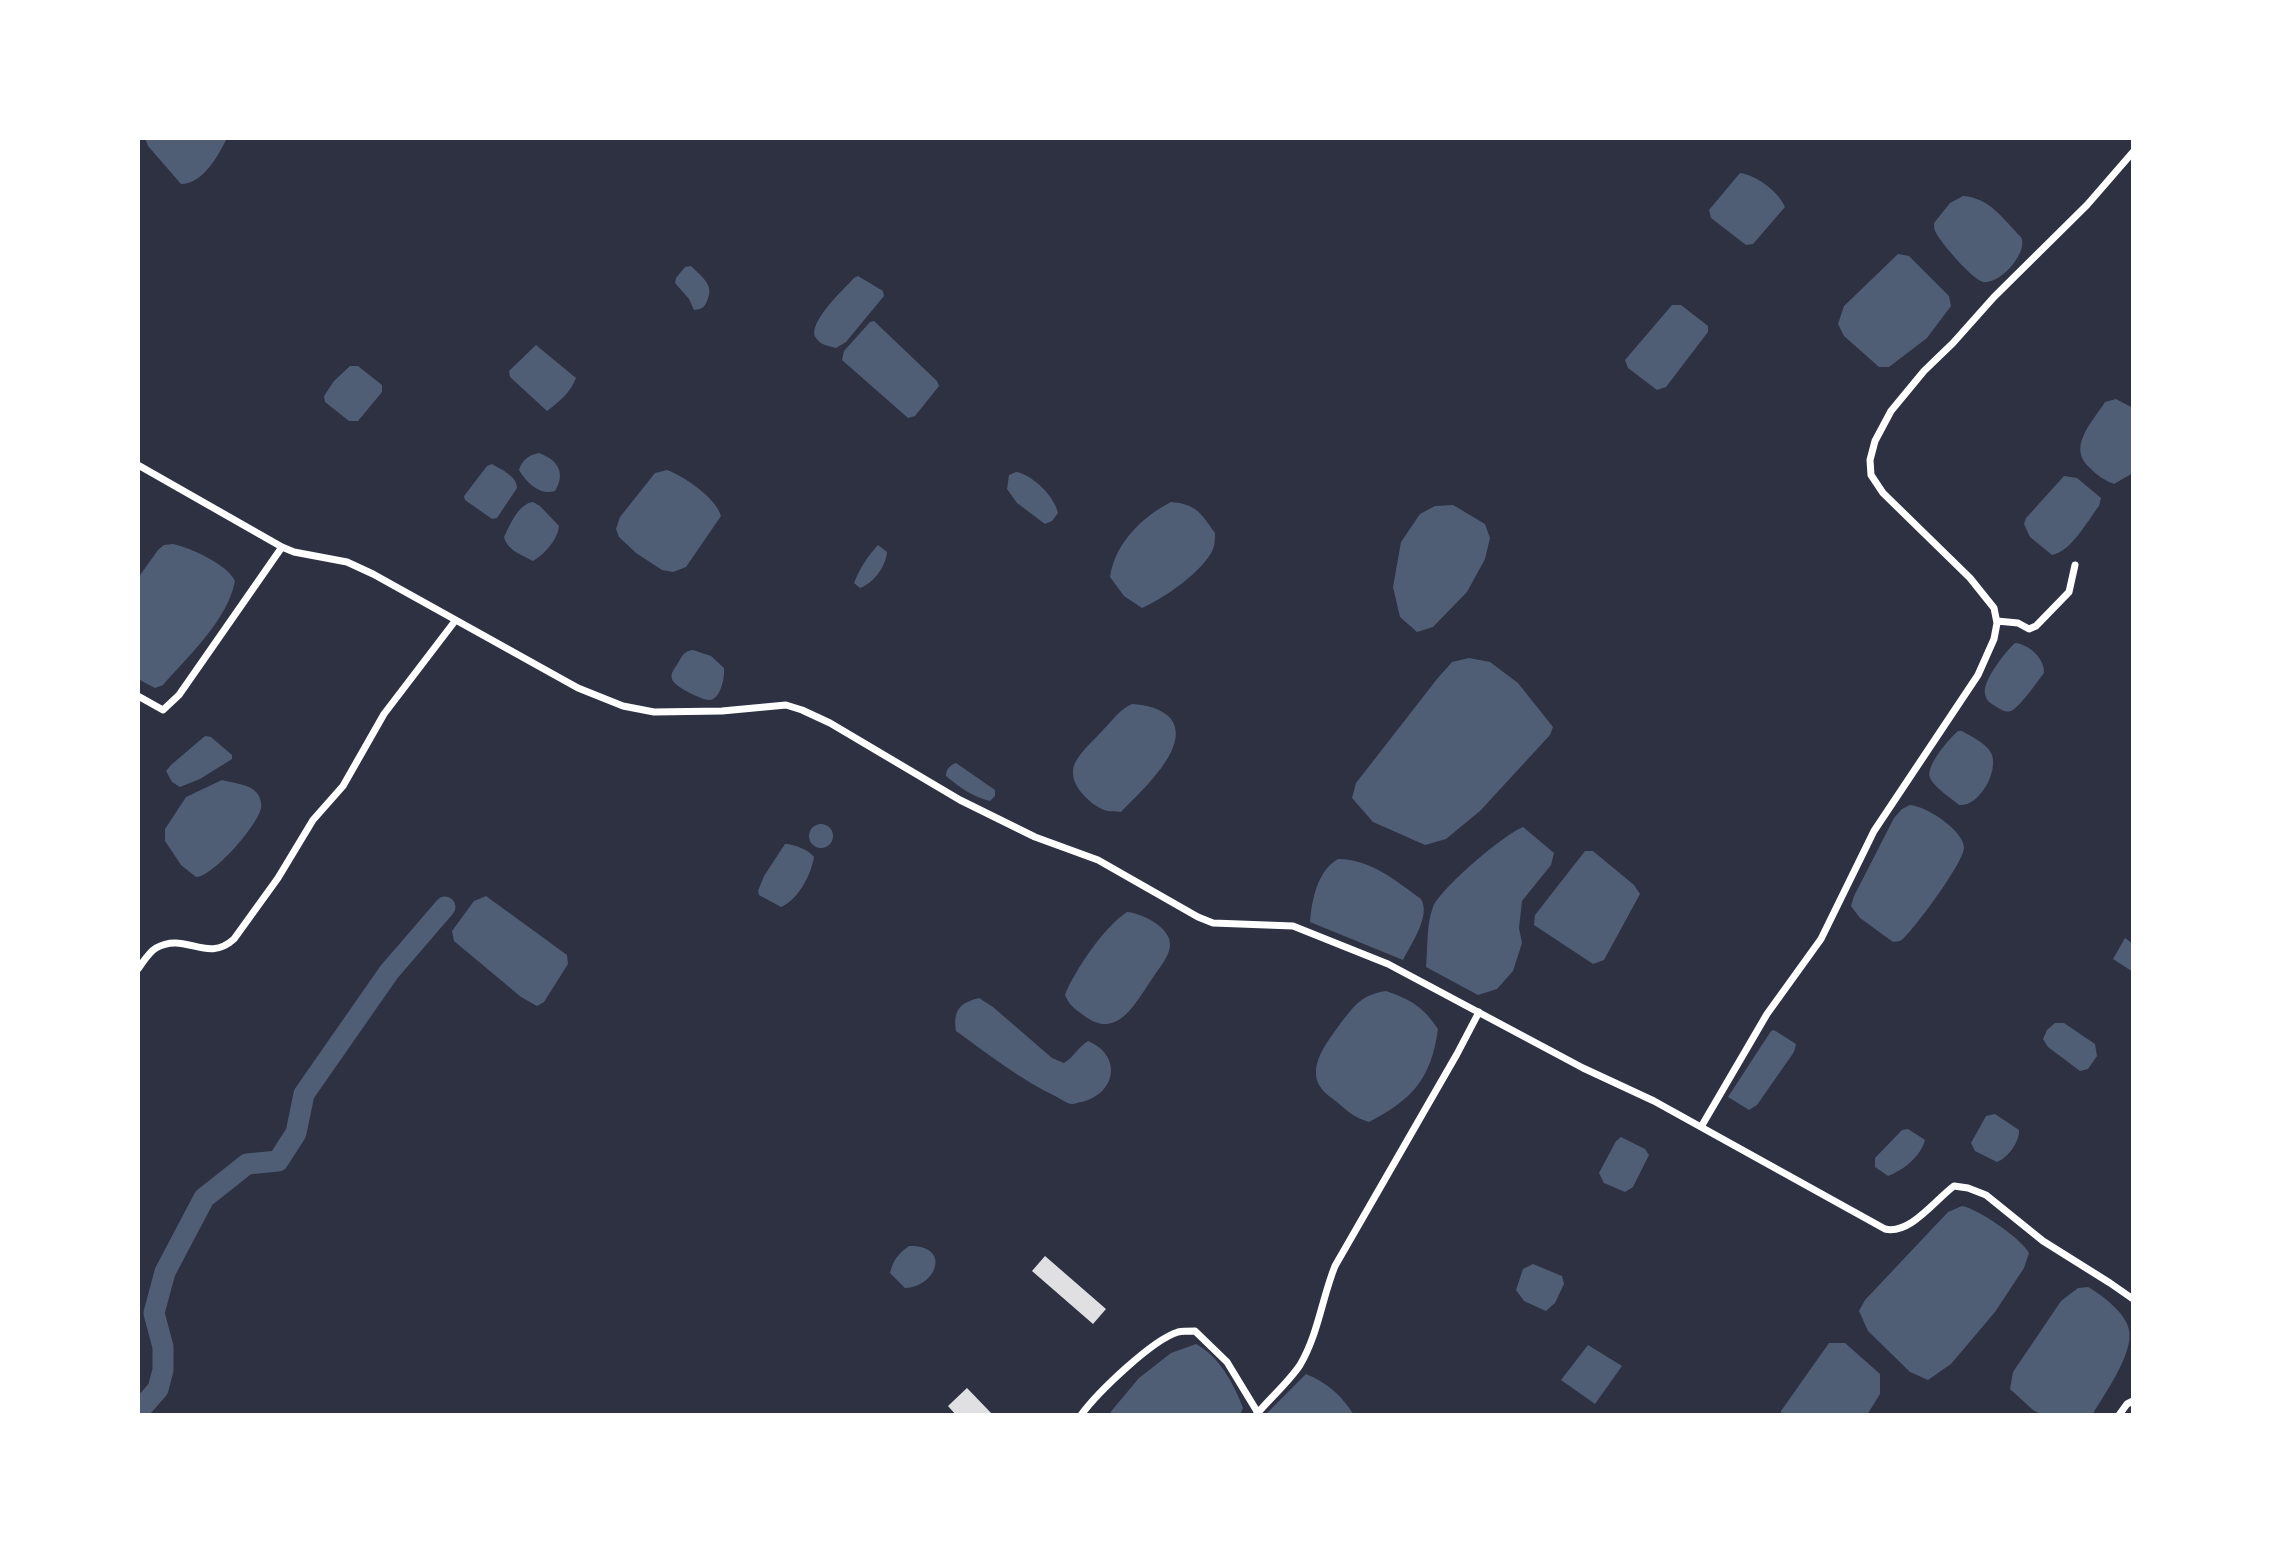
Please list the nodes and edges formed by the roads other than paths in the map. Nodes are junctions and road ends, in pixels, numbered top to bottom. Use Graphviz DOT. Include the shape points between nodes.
graph roads {
  1 [pos="2133,152"];
  2 [pos="138,465"];
  3 [pos="282,547"];
  4 [pos="2075,565"];
  5 [pos="455,621"];
  6 [pos="1997,621"];
  7 [pos="138,696"];
  8 [pos="138,969"];
  9 [pos="1479,1012"];
  10 [pos="1701,1127"];
  11 [pos="2133,1299"];
  12 [pos="2133,1401"];
  13 [pos="1257,1414"];
  14 [pos="1081,1415"];
  15 [pos="2119,1415"];
  1 -- 6 [label="street" via="1924,371 1891,411 1875,441 1871,475 1970,578 1994,608"];
  2 -- 3 [label="street"];
  3 -- 5 [label="street" via="346,562"];
  3 -- 7 [label="street" via="179,695 163,710"];
  4 -- 6 [label="street" via="2069,592 2036,626 2029,629"];
  5 -- 8 [label="street" via="384,715 343,786 313,820 234,940 216,950 173,942 154,949"];
  5 -- 9 [label="street" via="579,688 623,706 653,712 786,705 802,710 960,800 1035,837 1097,860 1198,917 1213,923 1293,926 1388,964"];
  6 -- 10 [label="street" via="1978,675 1874,831 1821,939 1767,1014"];
  9 -- 10 [label="street"];
  9 -- 13 [label="street" via="1335,1266 1299,1365"];
  10 -- 11 [label="street" via="1892,1231 1917,1219 1954,1186 1986,1195 2043,1241"];
  12 -- 15 [label="street"];
  13 -- 14 [label="street" via="1227,1362 1195,1331 1178,1332 1149,1350 1095,1396"];
}
